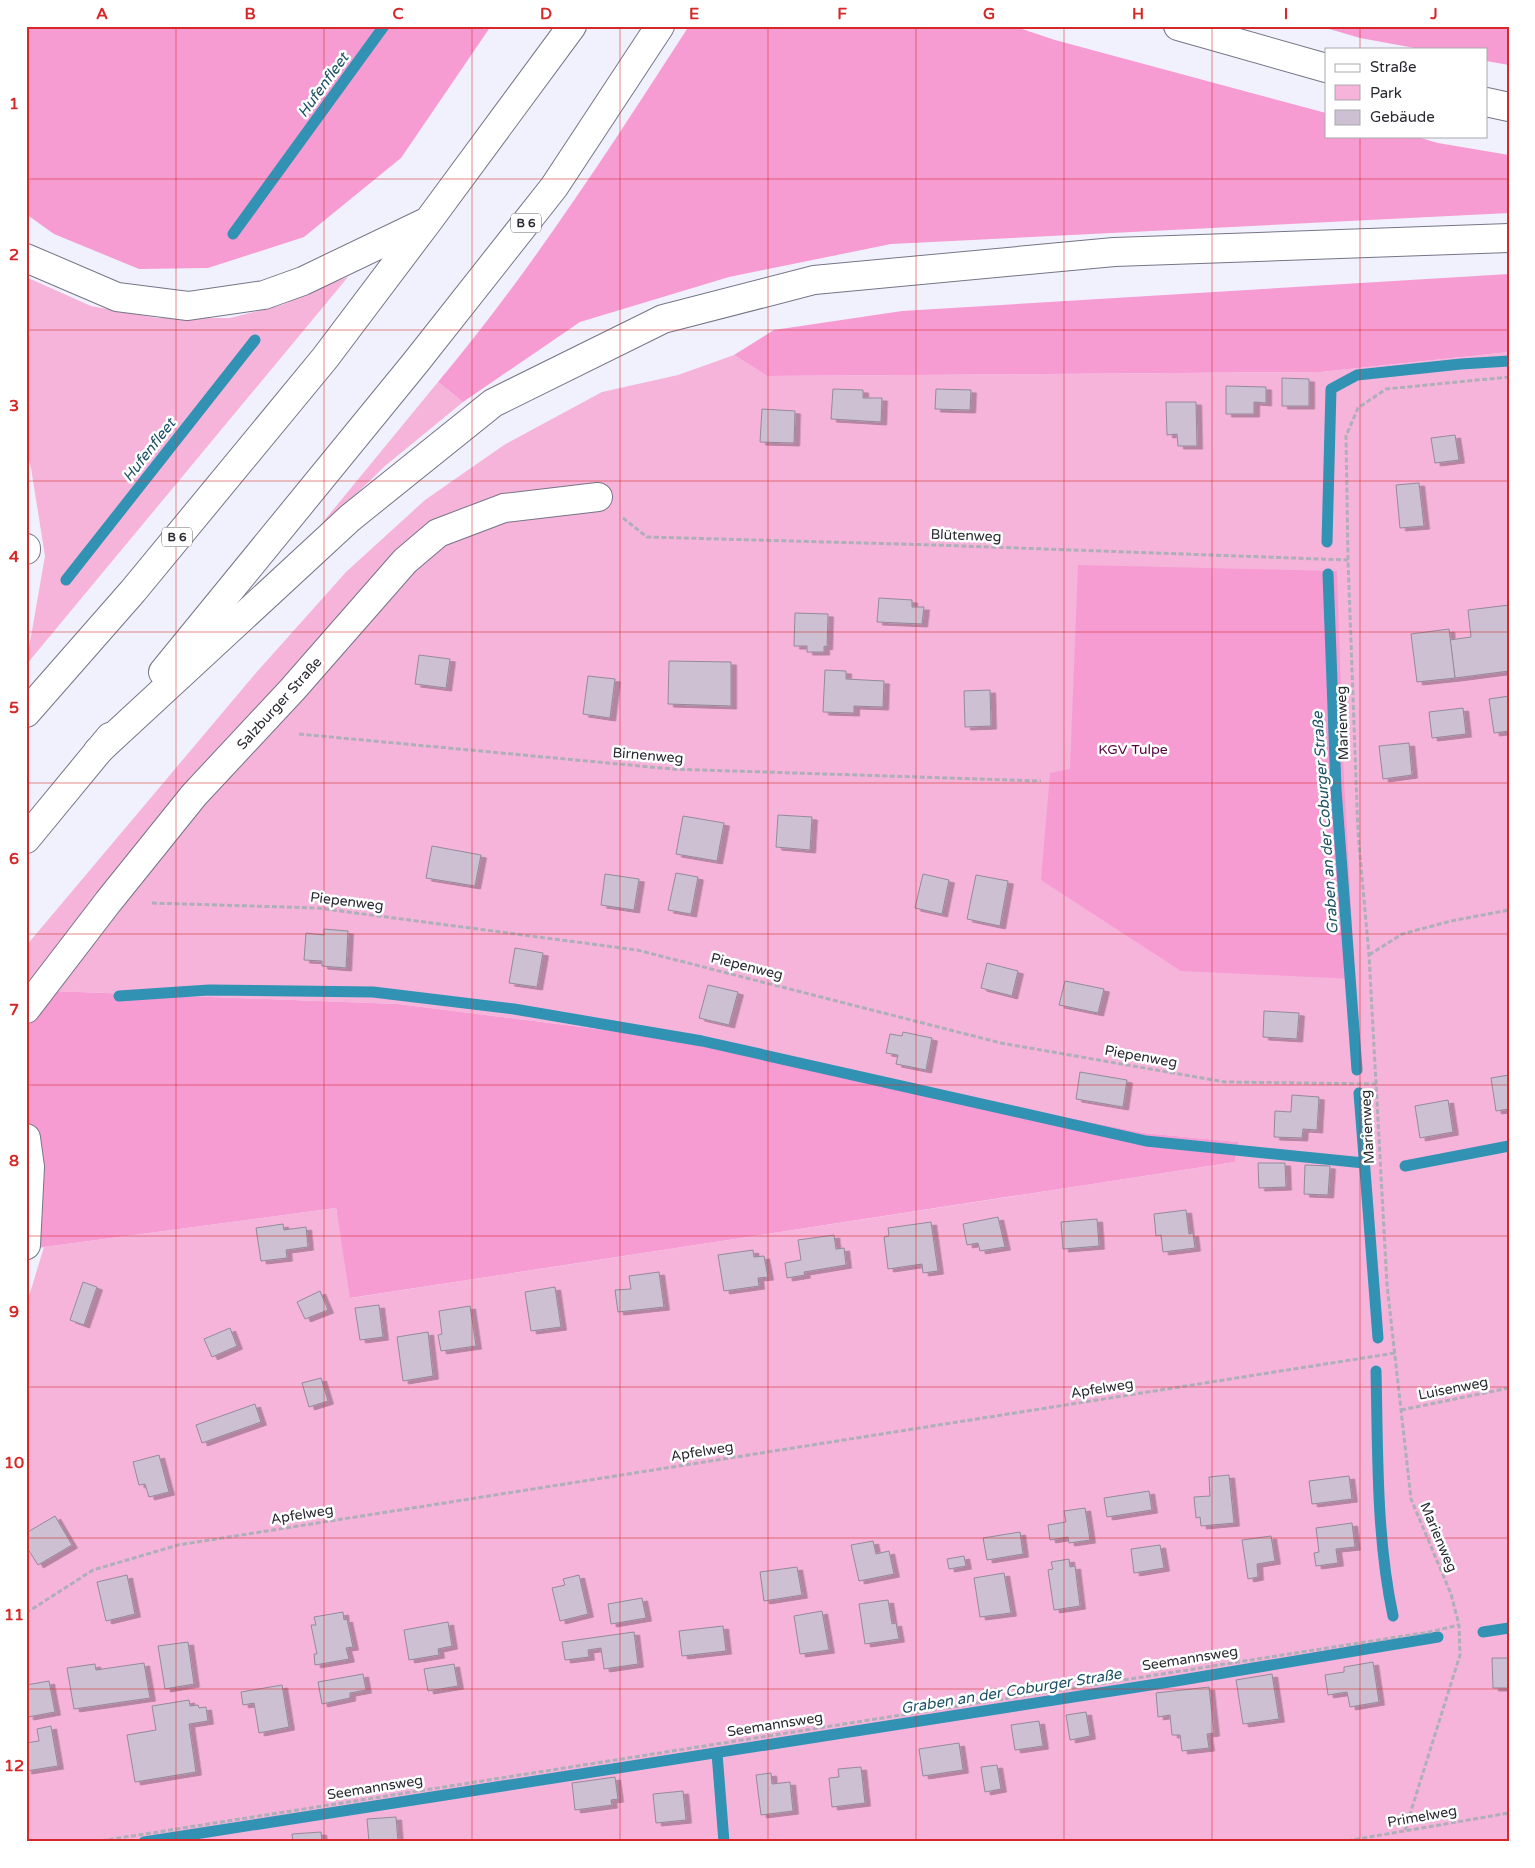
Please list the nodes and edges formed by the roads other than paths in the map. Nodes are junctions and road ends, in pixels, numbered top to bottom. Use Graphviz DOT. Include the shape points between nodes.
graph roads {
  1 [pos="572,26"];
  2 [pos="660,26"];
  3 [pos="1178,26"];
  4 [pos="1325,68"];
  5 [pos="1488,102"];
  6 [pos="1509,107"];
  7 [pos="429,220"];
  8 [pos="1509,238"];
  9 [pos="26,258"];
  10 [pos="598,496"];
  11 [pos="26,713"];
  12 [pos="98,751"];
  13 [pos="26,839"];
  14 [pos="26,1009"];
  15 [pos="26,1138"];
  16 [pos="26,1245"];
  1 -- 7 [label="main road, B 6"];
  2 -- 12 [label="main road, B 6" via="554,187 378,409"];
  3 -- 4 [label="main road"];
  5 -- 6 [label="main road"];
  7 -- 9 [label="main road" via="303,281 264,296 188,306 117,297"];
  7 -- 11 [label="main road, B 6" via="318,365 133,591"];
  8 -- 12 [label="main road" via="1114,252 814,280 664,319 493,403 350,518"];
  10 -- 14 [label="main road, Salzburger Straße" via="504,508 438,533 405,561 256,730 194,795"];
  12 -- 13 [label="main road, B 6"];
  15 -- 16 [label="main road" via="30,1167"];
}
